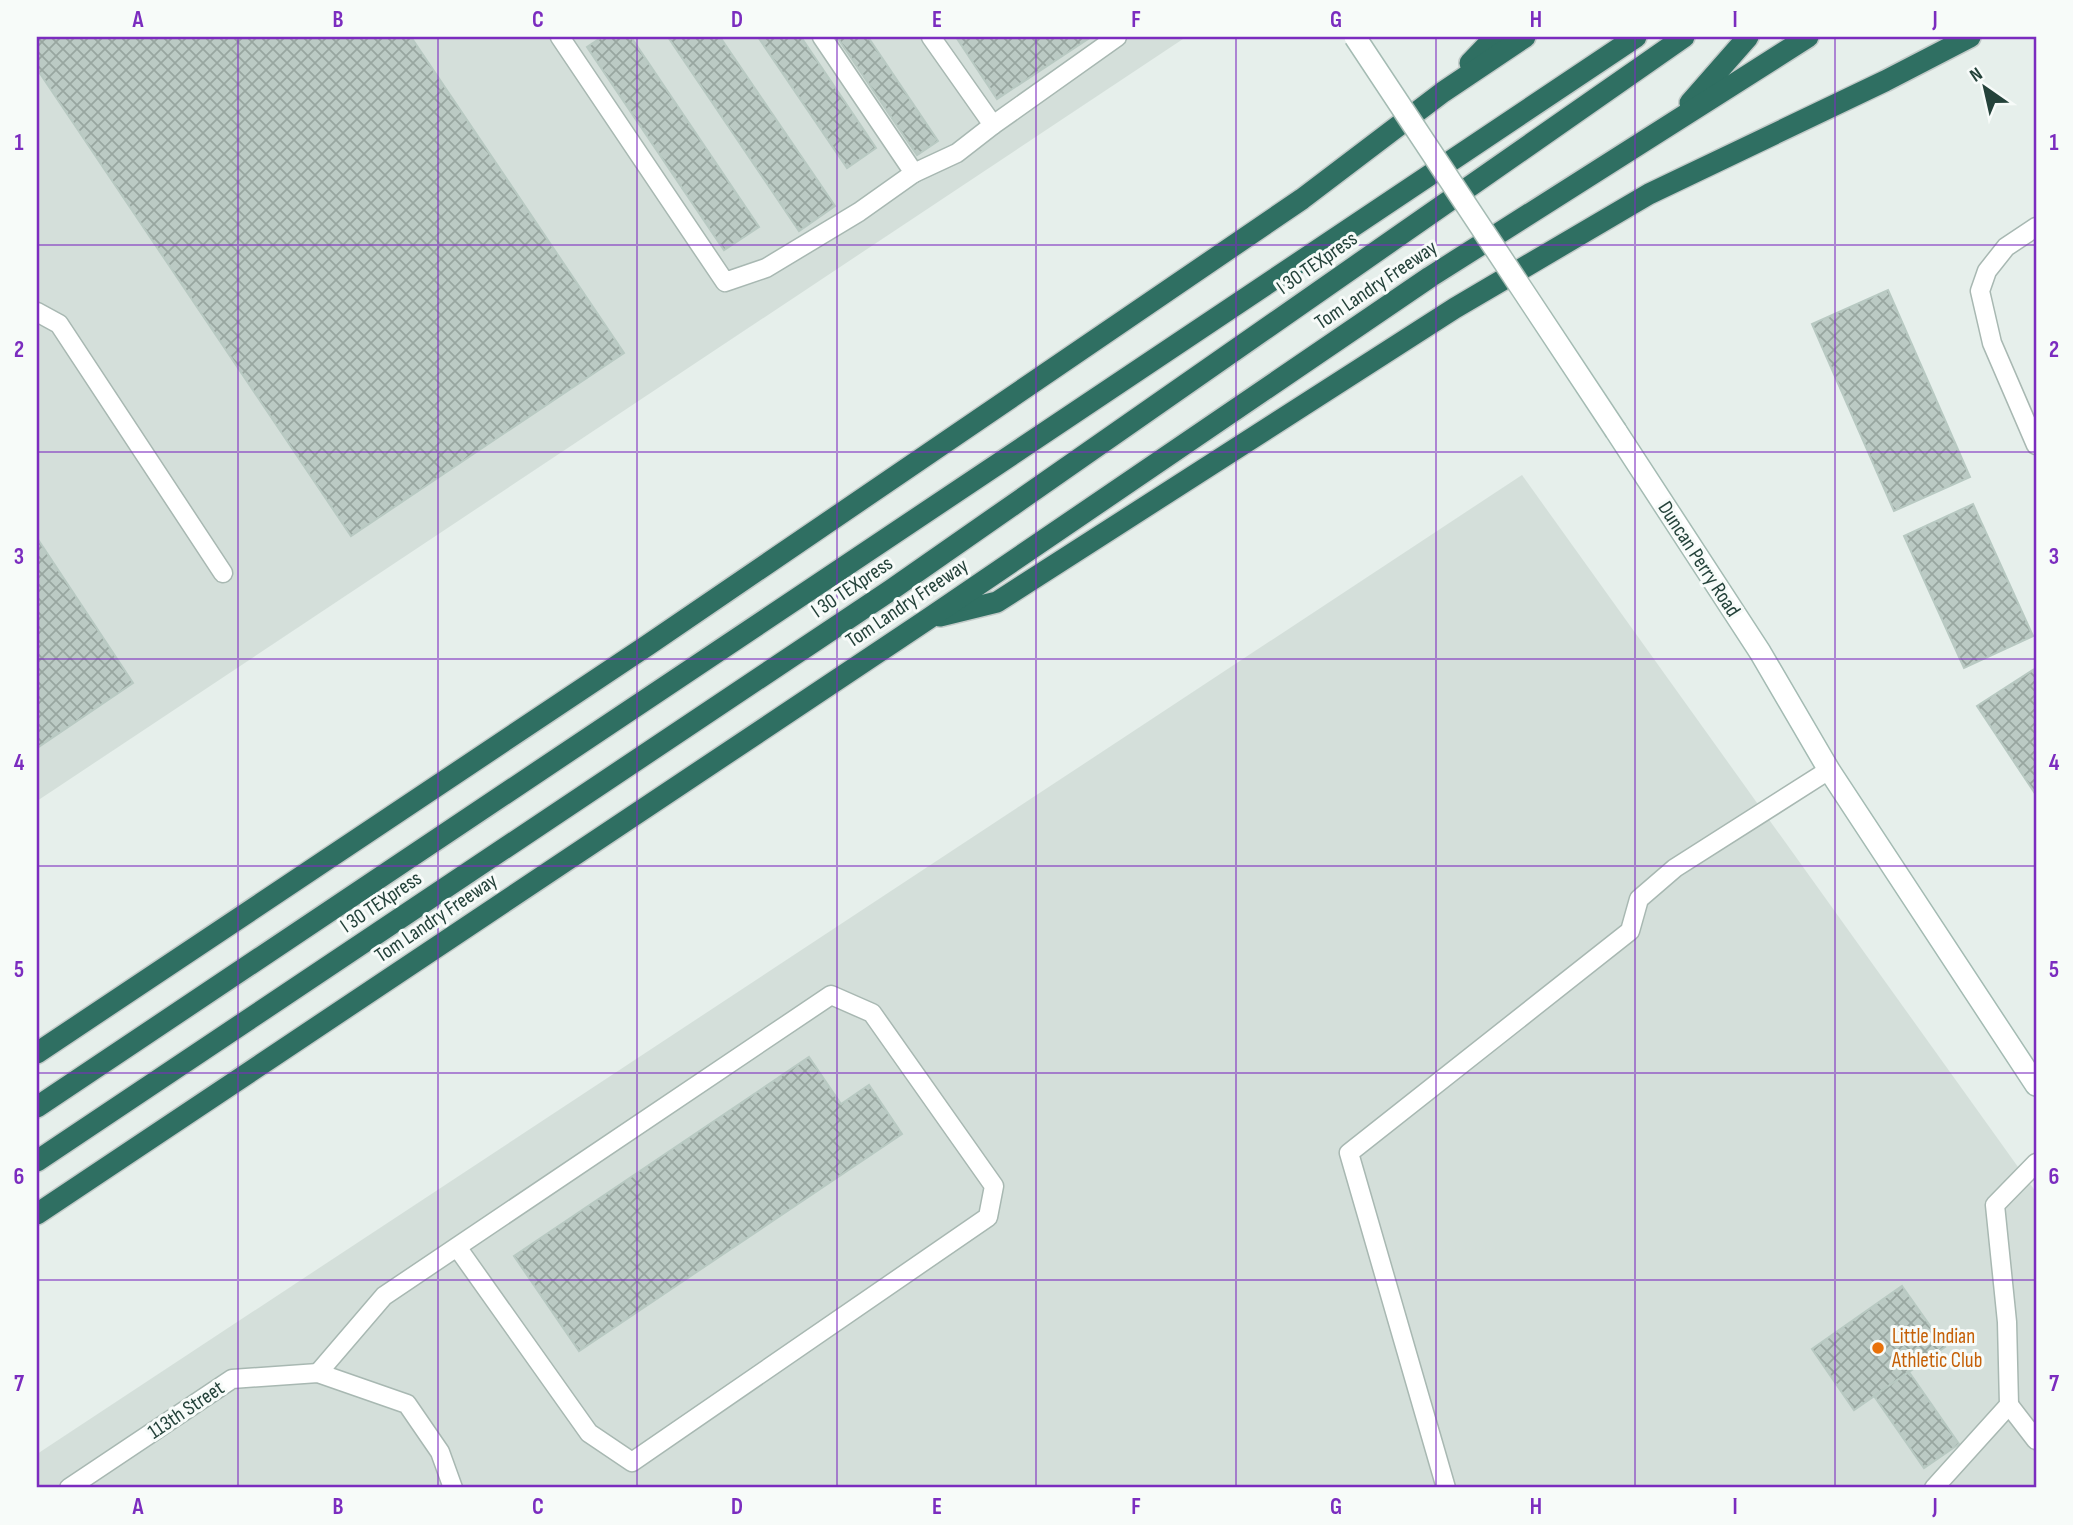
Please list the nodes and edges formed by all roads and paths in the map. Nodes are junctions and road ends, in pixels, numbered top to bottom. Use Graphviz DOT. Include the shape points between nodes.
graph roads {
  1 [pos="560,37"];
  2 [pos="822,37"];
  3 [pos="931,37"];
  4 [pos="1117,37"];
  5 [pos="1356,37"];
  6 [pos="1494,37"];
  7 [pos="1525,37"];
  8 [pos="1636,37"];
  9 [pos="1684,37"];
  10 [pos="1748,37"];
  11 [pos="1808,37"];
  12 [pos="1970,37"];
  13 [pos="1443,92"];
  14 [pos="1673,123"];
  15 [pos="993,125"];
  16 [pos="914,173"];
  17 [pos="2036,227"];
  18 [pos="37,312"];
  19 [pos="2036,445"];
  20 [pos="223,573"];
  21 [pos="928,618"];
  22 [pos="1829,770"];
  23 [pos="37,1053"];
  24 [pos="2036,1085"];
  25 [pos="37,1107"];
  26 [pos="37,1161"];
  27 [pos="2036,1163"];
  28 [pos="37,1214"];
  29 [pos="457,1247"];
  30 [pos="318,1373"];
  31 [pos="2009,1405"];
  32 [pos="2036,1440"];
  33 [pos="69,1488"];
  34 [pos="453,1488"];
  35 [pos="1446,1488"];
  36 [pos="1934,1488"];
  1 -- 16 [label="lane" via="725,282 766,268"];
  2 -- 16 [label="lane"];
  3 -- 15 [label="lane"];
  4 -- 15 [label="lane"];
  5 -- 22 [label="street, Duncan Perry Road, bridge" via="1760,652"];
  6 -- 13 [label="highway"];
  7 -- 13 [label="highway"];
  8 -- 25 [label="highway, I 30 TEXpress"];
  9 -- 26 [label="highway, I 30 TEXpress" via="891,590"];
  10 -- 14 [label="highway"];
  11 -- 14 [label="highway, Tom Landry Freeway"];
  12 -- 21 [label="highway" via="1649,194 1455,308 997,602"];
  13 -- 23 [label="highway" via="1302,199 648,645"];
  14 -- 21 [label="highway, Tom Landry Freeway" via="1430,277"];
  15 -- 16 [label="lane" via="957,153"];
  17 -- 19 [label="lane" via="2006,247 1987,271 1980,291 1992,344"];
  18 -- 20 [label="lane" via="59,324"];
  21 -- 28 [label="highway, Tom Landry Freeway"];
  22 -- 24 [label="street, Duncan Perry Road"];
  22 -- 35 [label="lane" via="1675,869 1639,899 1630,931 1349,1153"];
  27 -- 31 [label="lane" via="1995,1205 2007,1322"];
  29 -- 29 [label="lane" via="831,995 872,1013 994,1186 988,1217 632,1462 589,1433"];
  29 -- 30 [label="lane" via="384,1296"];
  30 -- 33 [label="lane, 113th Street" via="233,1378"];
  30 -- 34 [label="lane" via="407,1404 440,1452"];
  31 -- 32 [label="lane"];
  31 -- 36 [label="lane"];
}
